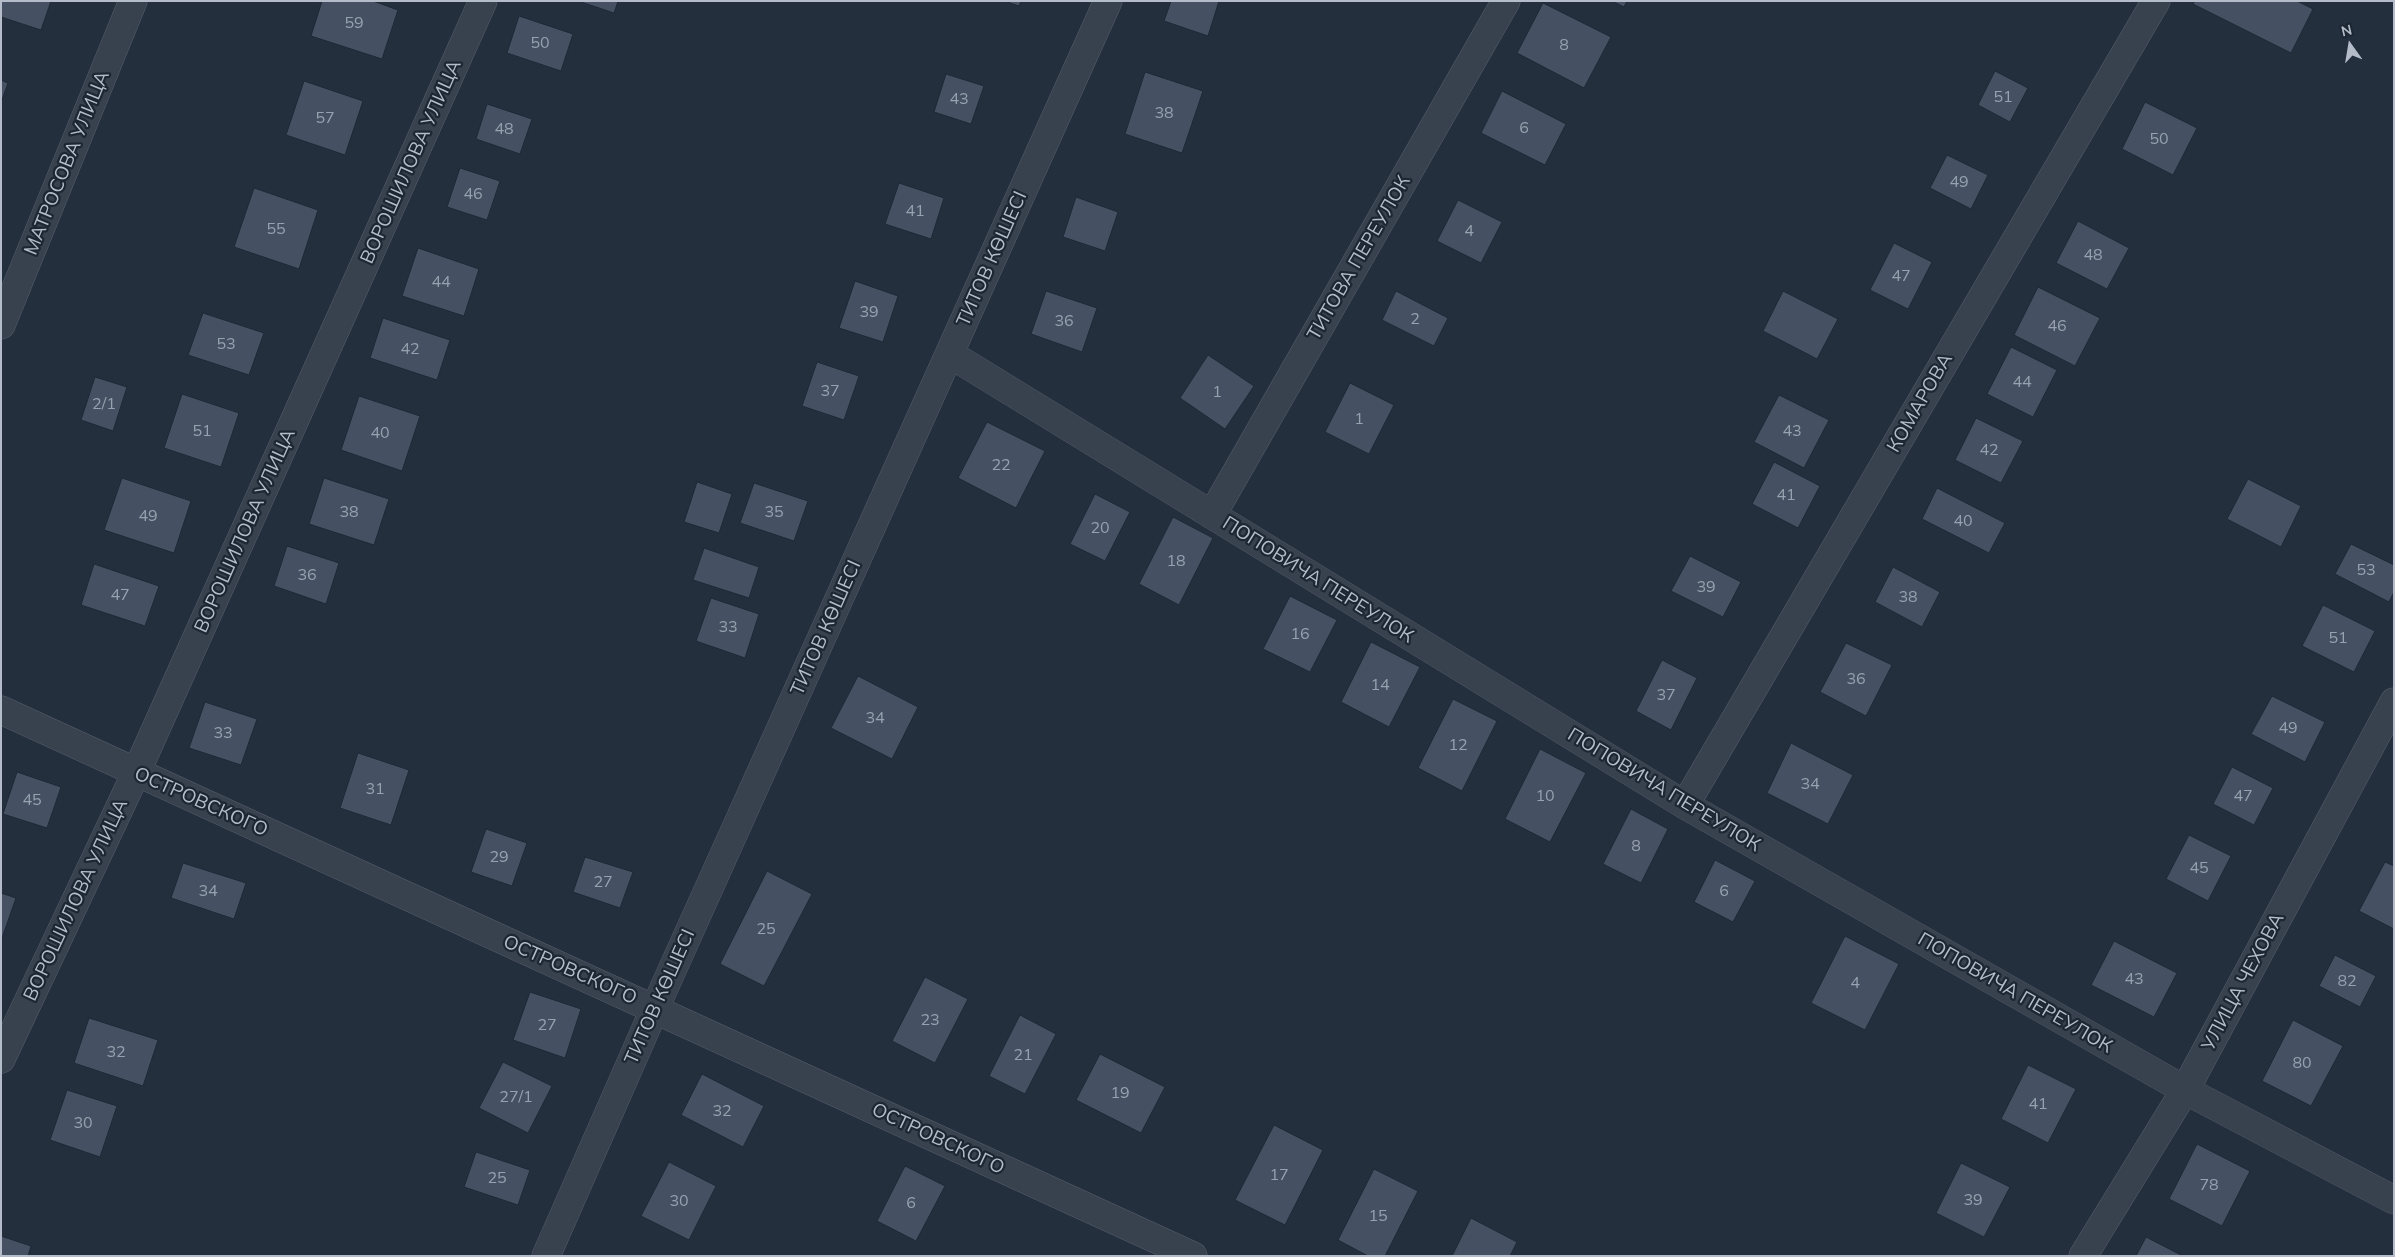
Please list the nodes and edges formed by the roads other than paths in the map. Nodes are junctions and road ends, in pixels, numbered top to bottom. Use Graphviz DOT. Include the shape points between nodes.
graph roads {
  1 [pos="132,1"];
  2 [pos="483,1"];
  3 [pos="1108,1"];
  4 [pos="1506,1"];
  5 [pos="2156,1"];
  6 [pos="1,325"];
  7 [pos="950,354"];
  8 [pos="1212,515"];
  9 [pos="2394,702"];
  10 [pos="1,710"];
  11 [pos="136,773"];
  12 [pos="1685,804"];
  13 [pos="654,1008"];
  14 [pos="1,1059"];
  15 [pos="2185,1090"];
  16 [pos="2394,1200"];
  17 [pos="546,1256"];
  18 [pos="1193,1256"];
  19 [pos="2083,1256"];
  1 -- 6 [label="street, МАТРОСОВА УЛИЦА"];
  2 -- 11 [label="street, ВОРОШИЛОВА УЛИЦА"];
  3 -- 7 [label="street, ТИТОВ КӨШЕСІ"];
  4 -- 8 [label="street, ТИТОВА ПЕРЕУЛОК"];
  5 -- 12 [label="street, КОМАРОВА"];
  7 -- 8 [label="street, ПОПОВИЧА ПЕРЕУЛОК"];
  7 -- 13 [label="street, ТИТОВ КӨШЕСІ"];
  8 -- 12 [label="street, ПОПОВИЧА ПЕРЕУЛОК"];
  9 -- 15 [label="street, УЛИЦА ЧЕХОВА"];
  10 -- 11 [label="street, ОСТРОВСКОГО"];
  11 -- 13 [label="street, ОСТРОВСКОГО"];
  11 -- 14 [label="street, ВОРОШИЛОВА УЛИЦА"];
  12 -- 15 [label="street, ПОПОВИЧА ПЕРЕУЛОК"];
  13 -- 17 [label="street, ТИТОВ КӨШЕСІ"];
  13 -- 18 [label="street, ОСТРОВСКОГО"];
  15 -- 16 [label="street, ПОПОВИЧА ПЕРЕУЛОК"];
  15 -- 19 [label="street, УЛИЦА ЧЕХОВА"];
}
